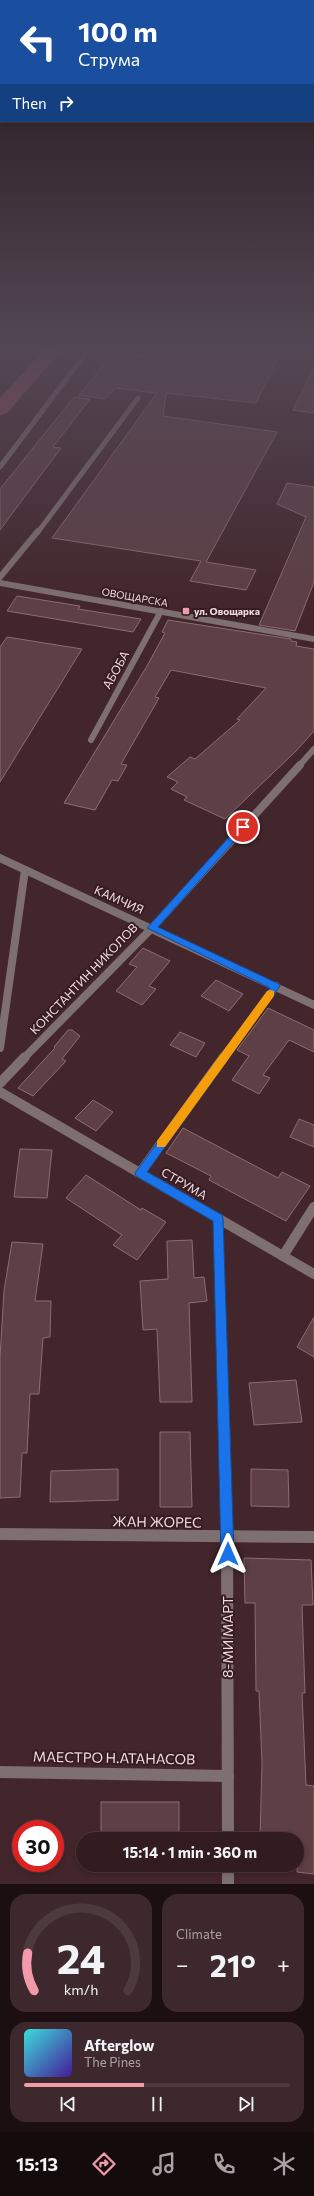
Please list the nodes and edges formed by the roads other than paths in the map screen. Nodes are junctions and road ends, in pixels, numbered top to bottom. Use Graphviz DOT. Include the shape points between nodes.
graph roads {
  1 [pos="26,433"];
  2 [pos="112,433"];
  3 [pos="0,467"];
  4 [pos="0,577"];
  5 [pos="0,583"];
  6 [pos="161,611"];
  7 [pos="314,639"];
  8 [pos="90,740"];
  9 [pos="314,749"];
  10 [pos="0,858"];
  11 [pos="25,870"];
  12 [pos="152,928"];
  13 [pos="276,986"];
  14 [pos="314,1005"];
  15 [pos="0,1048"];
  16 [pos="0,1083"];
  17 [pos="0,1092"];
  18 [pos="140,1173"];
  19 [pos="314,1207"];
  20 [pos="218,1218"];
  21 [pos="283,1256"];
  22 [pos="314,1274"];
  23 [pos="0,1534"];
  24 [pos="314,1537"];
  25 [pos="228,1538"];
  26 [pos="0,1772"];
  27 [pos="228,1776"];
  28 [pos="228,1832"];
  29 [pos="228,1872"];
  30 [pos="228,1884"];
  1 -- 3 [label="street"];
  2 -- 4 [label="street" via="54,512"];
  5 -- 6 [label="street, ОВОЩАРСКА"];
  6 -- 7 [label="street, ОВОЩАРСКА"];
  6 -- 8 [label="street, АБОБА"];
  9 -- 12 [label="street, КОНСТАНТИН НИКОЛОВ"];
  10 -- 11 [label="street, КАМЧИЯ"];
  11 -- 12 [label="street, КАМЧИЯ"];
  11 -- 15 [label="street"];
  12 -- 13 [label="street, КАМЧИЯ"];
  12 -- 16 [label="street, КОНСТАНТИН НИКОЛОВ"];
  13 -- 14 [label="street, КАМЧИЯ"];
  13 -- 18 [label="street"];
  17 -- 18 [label="street, СТРУМА"];
  18 -- 20 [label="street, СТРУМА"];
  19 -- 21 [label="street"];
  20 -- 21 [label="street, СТРУМА"];
  20 -- 25 [label="street, 8-МИ МАРТ"];
  21 -- 22 [label="street, СТРУМА"];
  23 -- 25 [label="street, ЖАН ЖОРЕС"];
  24 -- 25 [label="street, ЖАН ЖОРЕС"];
  25 -- 27 [label="street, 8-МИ МАРТ"];
  26 -- 27 [label="street, МАЕСТРО Н.АТАНАСОВ"];
  27 -- 28 [label="street, 8-МИ МАРТ"];
  29 -- 30 [label="street"];
}
